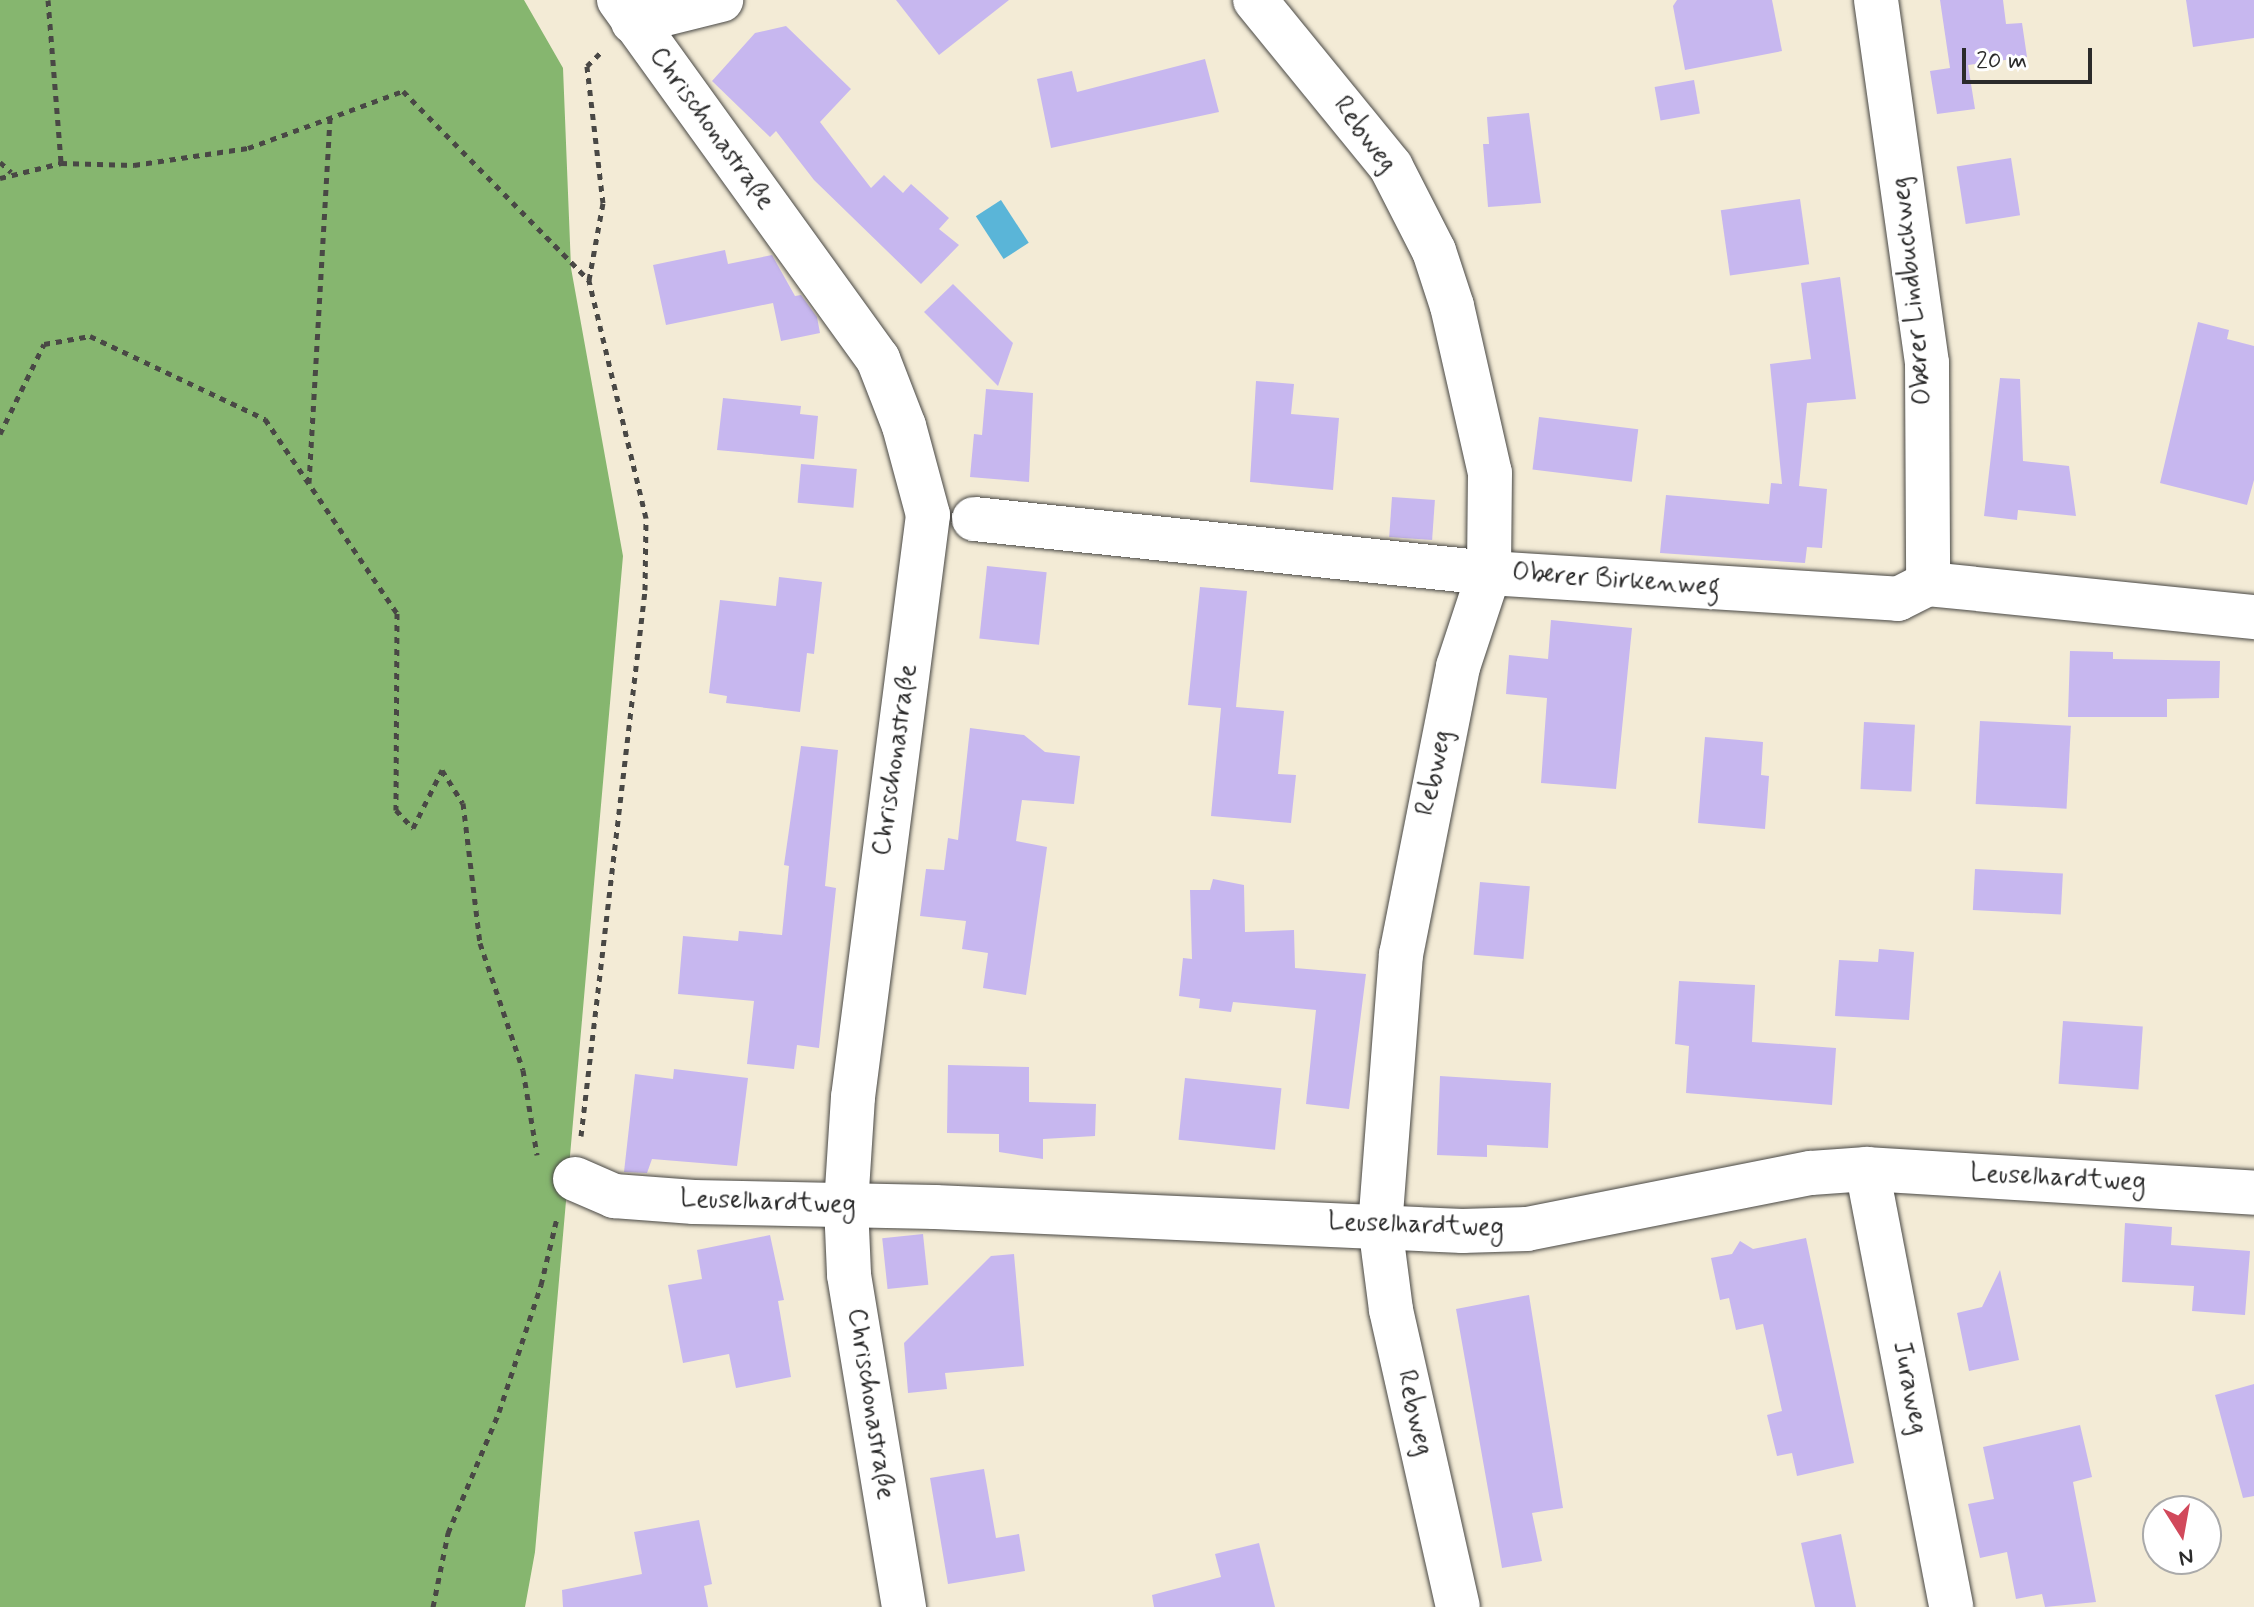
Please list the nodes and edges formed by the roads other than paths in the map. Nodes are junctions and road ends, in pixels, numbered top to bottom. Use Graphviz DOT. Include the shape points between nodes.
graph roads {
  1 [pos="721,0"];
  2 [pos="1255,0"];
  3 [pos="1876,0"];
  4 [pos="626,11"];
  5 [pos="950,517"];
  6 [pos="1489,573"];
  7 [pos="1928,584"];
  8 [pos="2254,617"];
  9 [pos="1867,1169"];
  10 [pos="575,1179"];
  11 [pos="2254,1193"];
  12 [pos="846,1205"];
  13 [pos="1380,1225"];
  14 [pos="904,1607"];
  15 [pos="1458,1607"];
  16 [pos="1951,1607"];
  1 -- 4 [label="street"];
  2 -- 6 [label="street, Rebweg" via="1391,167 1434,251 1452,306 1490,473"];
  3 -- 7 [label="street, Oberer Lindbuckweg" via="1927,363"];
  4 -- 5 [label="street, Chrischonastraße" via="878,359 904,426"];
  5 -- 6 [label="street, Oberer Birkenweg"];
  5 -- 12 [label="street, Chrischonastraße" via="853,1097"];
  6 -- 7 [label="street, Oberer Birkenweg" via="1898,599"];
  6 -- 13 [label="street, Rebweg" via="1458,667 1401,954"];
  7 -- 8 [label="street, Oberer Birkenweg"];
  9 -- 11 [label="street, Leuselhardtweg"];
  9 -- 13 [label="street, Leuselhardtweg" via="1811,1173 1527,1229"];
  9 -- 16 [label="street, Juraweg"];
  10 -- 12 [label="street, Leuselhardtweg" via="614,1196"];
  12 -- 13 [label="street, Leuselhardtweg"];
  12 -- 14 [label="street, Chrischonastraße" via="849,1275"];
  13 -- 15 [label="street, Rebweg" via="1391,1310"];
}
